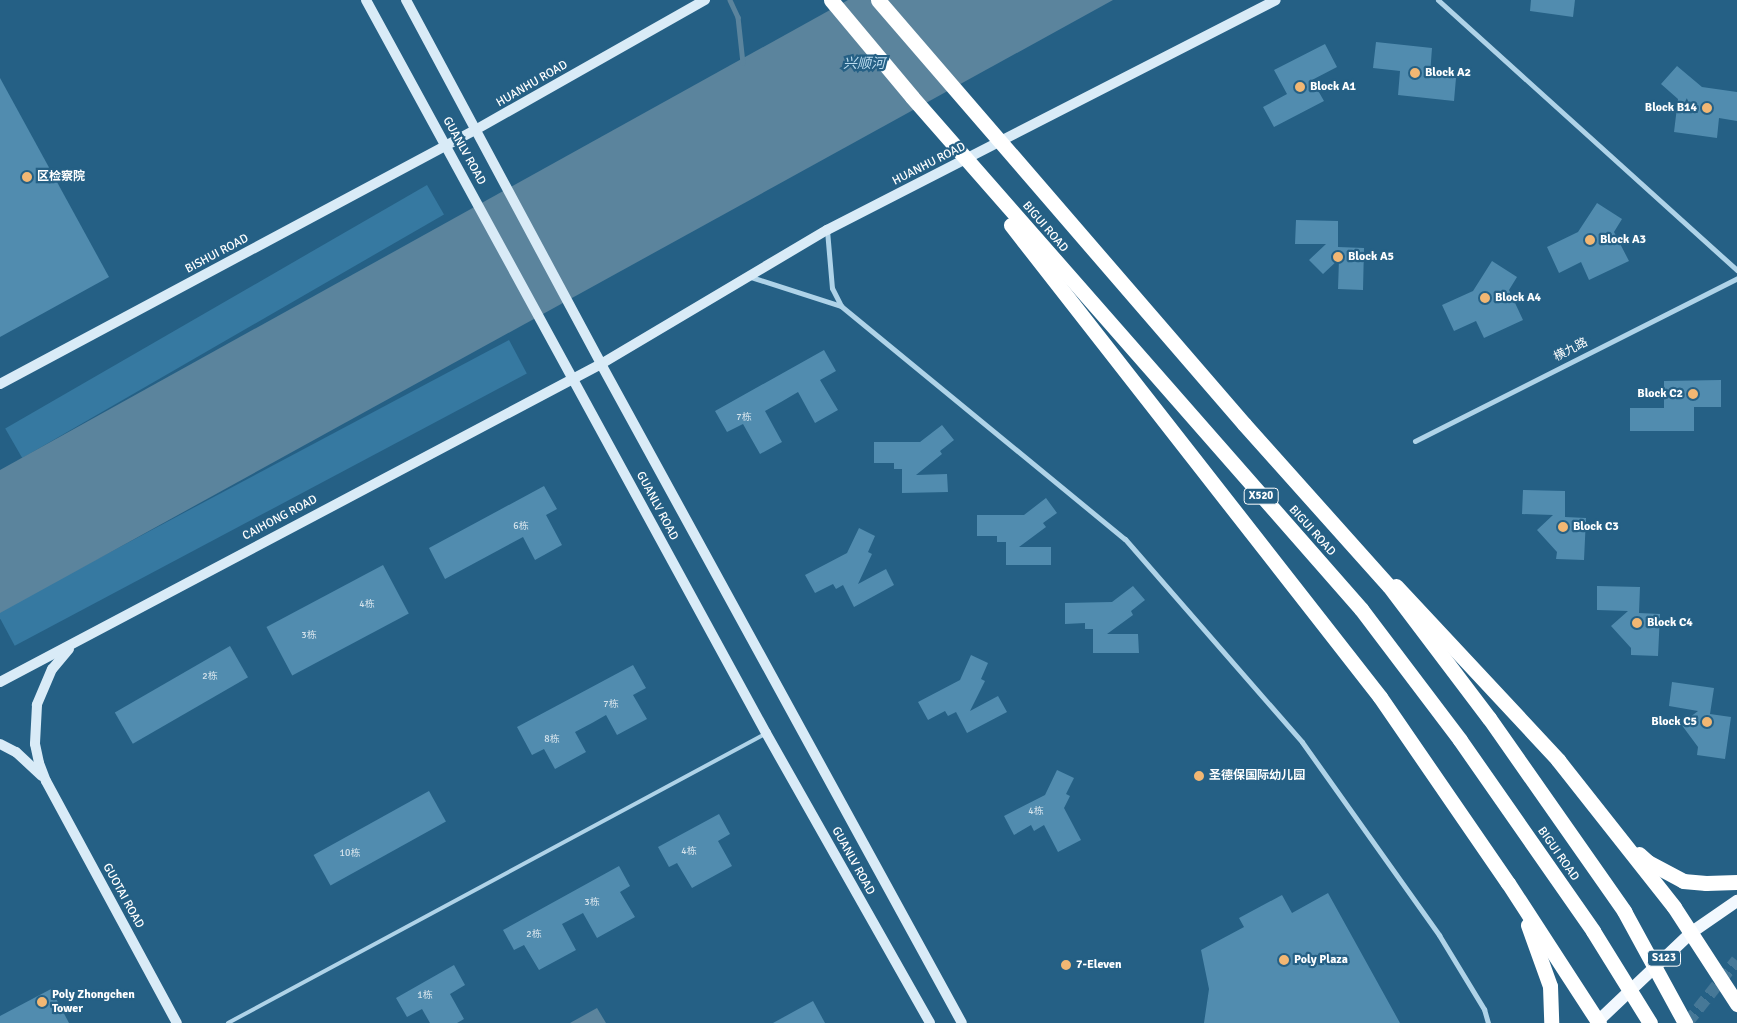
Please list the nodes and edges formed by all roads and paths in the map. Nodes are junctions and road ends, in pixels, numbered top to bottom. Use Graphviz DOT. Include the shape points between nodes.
graph roads {
  1 [pos="366,0"];
  2 [pos="406,0"];
  3 [pos="705,0"];
  4 [pos="831,0"];
  5 [pos="878,0"];
  6 [pos="1276,0"];
  7 [pos="1438,0"];
  8 [pos="890,70"];
  9 [pos="477,130"];
  10 [pos="446,145"];
  11 [pos="827,230"];
  12 [pos="1737,270"];
  13 [pos="749,276"];
  14 [pos="1737,278"];
  15 [pos="841,306"];
  16 [pos="601,364"];
  17 [pos="573,378"];
  18 [pos="0,384"];
  19 [pos="1244,424"];
  20 [pos="1415,441"];
  21 [pos="78,640"];
  22 [pos="0,682"];
  23 [pos="766,733"];
  24 [pos="0,744"];
  25 [pos="46,781"];
  26 [pos="1615,831"];
  27 [pos="1737,882"];
  28 [pos="1508,883"];
  29 [pos="1737,901"];
  30 [pos="1692,932"];
  31 [pos="1737,1004"];
  32 [pos="1597,1022"];
  33 [pos="177,1023"];
  34 [pos="228,1023"];
  35 [pos="930,1023"];
  36 [pos="962,1023"];
  37 [pos="1488,1023"];
  38 [pos="1551,1023"];
  39 [pos="1650,1023"];
  40 [pos="1685,1023"];
  1 -- 10 [label="main road, GUANLV ROAD"];
  2 -- 9 [label="main road, GUANLV ROAD"];
  3 -- 9 [label="main road, HUANHU ROAD"];
  4 -- 8 [label="highway, BIGUI ROAD / X520, bridge"];
  5 -- 19 [label="highway, BIGUI ROAD / X520, bridge"];
  6 -- 11 [label="main road, HUANHU ROAD"];
  7 -- 12 [label="street"];
  8 -- 28 [label="highway, bridge" via="1380,697"];
  8 -- 39 [label="highway, BIGUI ROAD / X520, bridge" via="1361,609 1466,748 1593,931"];
  9 -- 10 [label="main road, HUANHU ROAD"];
  9 -- 16 [label="main road, GUANLV ROAD"];
  10 -- 17 [label="main road, GUANLV ROAD"];
  10 -- 18 [label="main road, BISHUI ROAD"];
  11 -- 13 [label="main road, HUANHU ROAD"];
  11 -- 15 [label="street" via="832,288"];
  13 -- 15 [label="street"];
  13 -- 16 [label="main road, HUANHU ROAD"];
  14 -- 20 [label="street, 横九路"];
  15 -- 37 [label="street" via="1125,540 1171,589 1302,742 1440,934 1484,1009"];
  16 -- 17 [label="main road, CAIHONG ROAD"];
  16 -- 36 [label="main road, GUANLV ROAD"];
  17 -- 21 [label="main road, CAIHONG ROAD"];
  17 -- 23 [label="main road, GUANLV ROAD"];
  19 -- 26 [label="highway, bridge" via="1558,760"];
  19 -- 40 [label="highway, BIGUI ROAD / X520, bridge" via="1389,586 1489,718 1624,911"];
  21 -- 22 [label="main road, CAIHONG ROAD"];
  21 -- 25 [label="main road, GUOTAI ROAD" via="52,669 37,705 35,744"];
  23 -- 34 [label="lane"];
  23 -- 35 [label="main road, GUANLV ROAD"];
  24 -- 25 [label="main road, GUOTAI ROAD" via="32,765"];
  25 -- 33 [label="main road, GUOTAI ROAD"];
  26 -- 27 [label="highway" via="1648,862 1683,881"];
  26 -- 30 [label="highway"];
  28 -- 32 [label="highway"];
  28 -- 38 [label="highway" via="1529,926 1550,986"];
  29 -- 30 [label="main road, S123"];
  30 -- 31 [label="highway"];
  30 -- 32 [label="main road, S123"];
}
